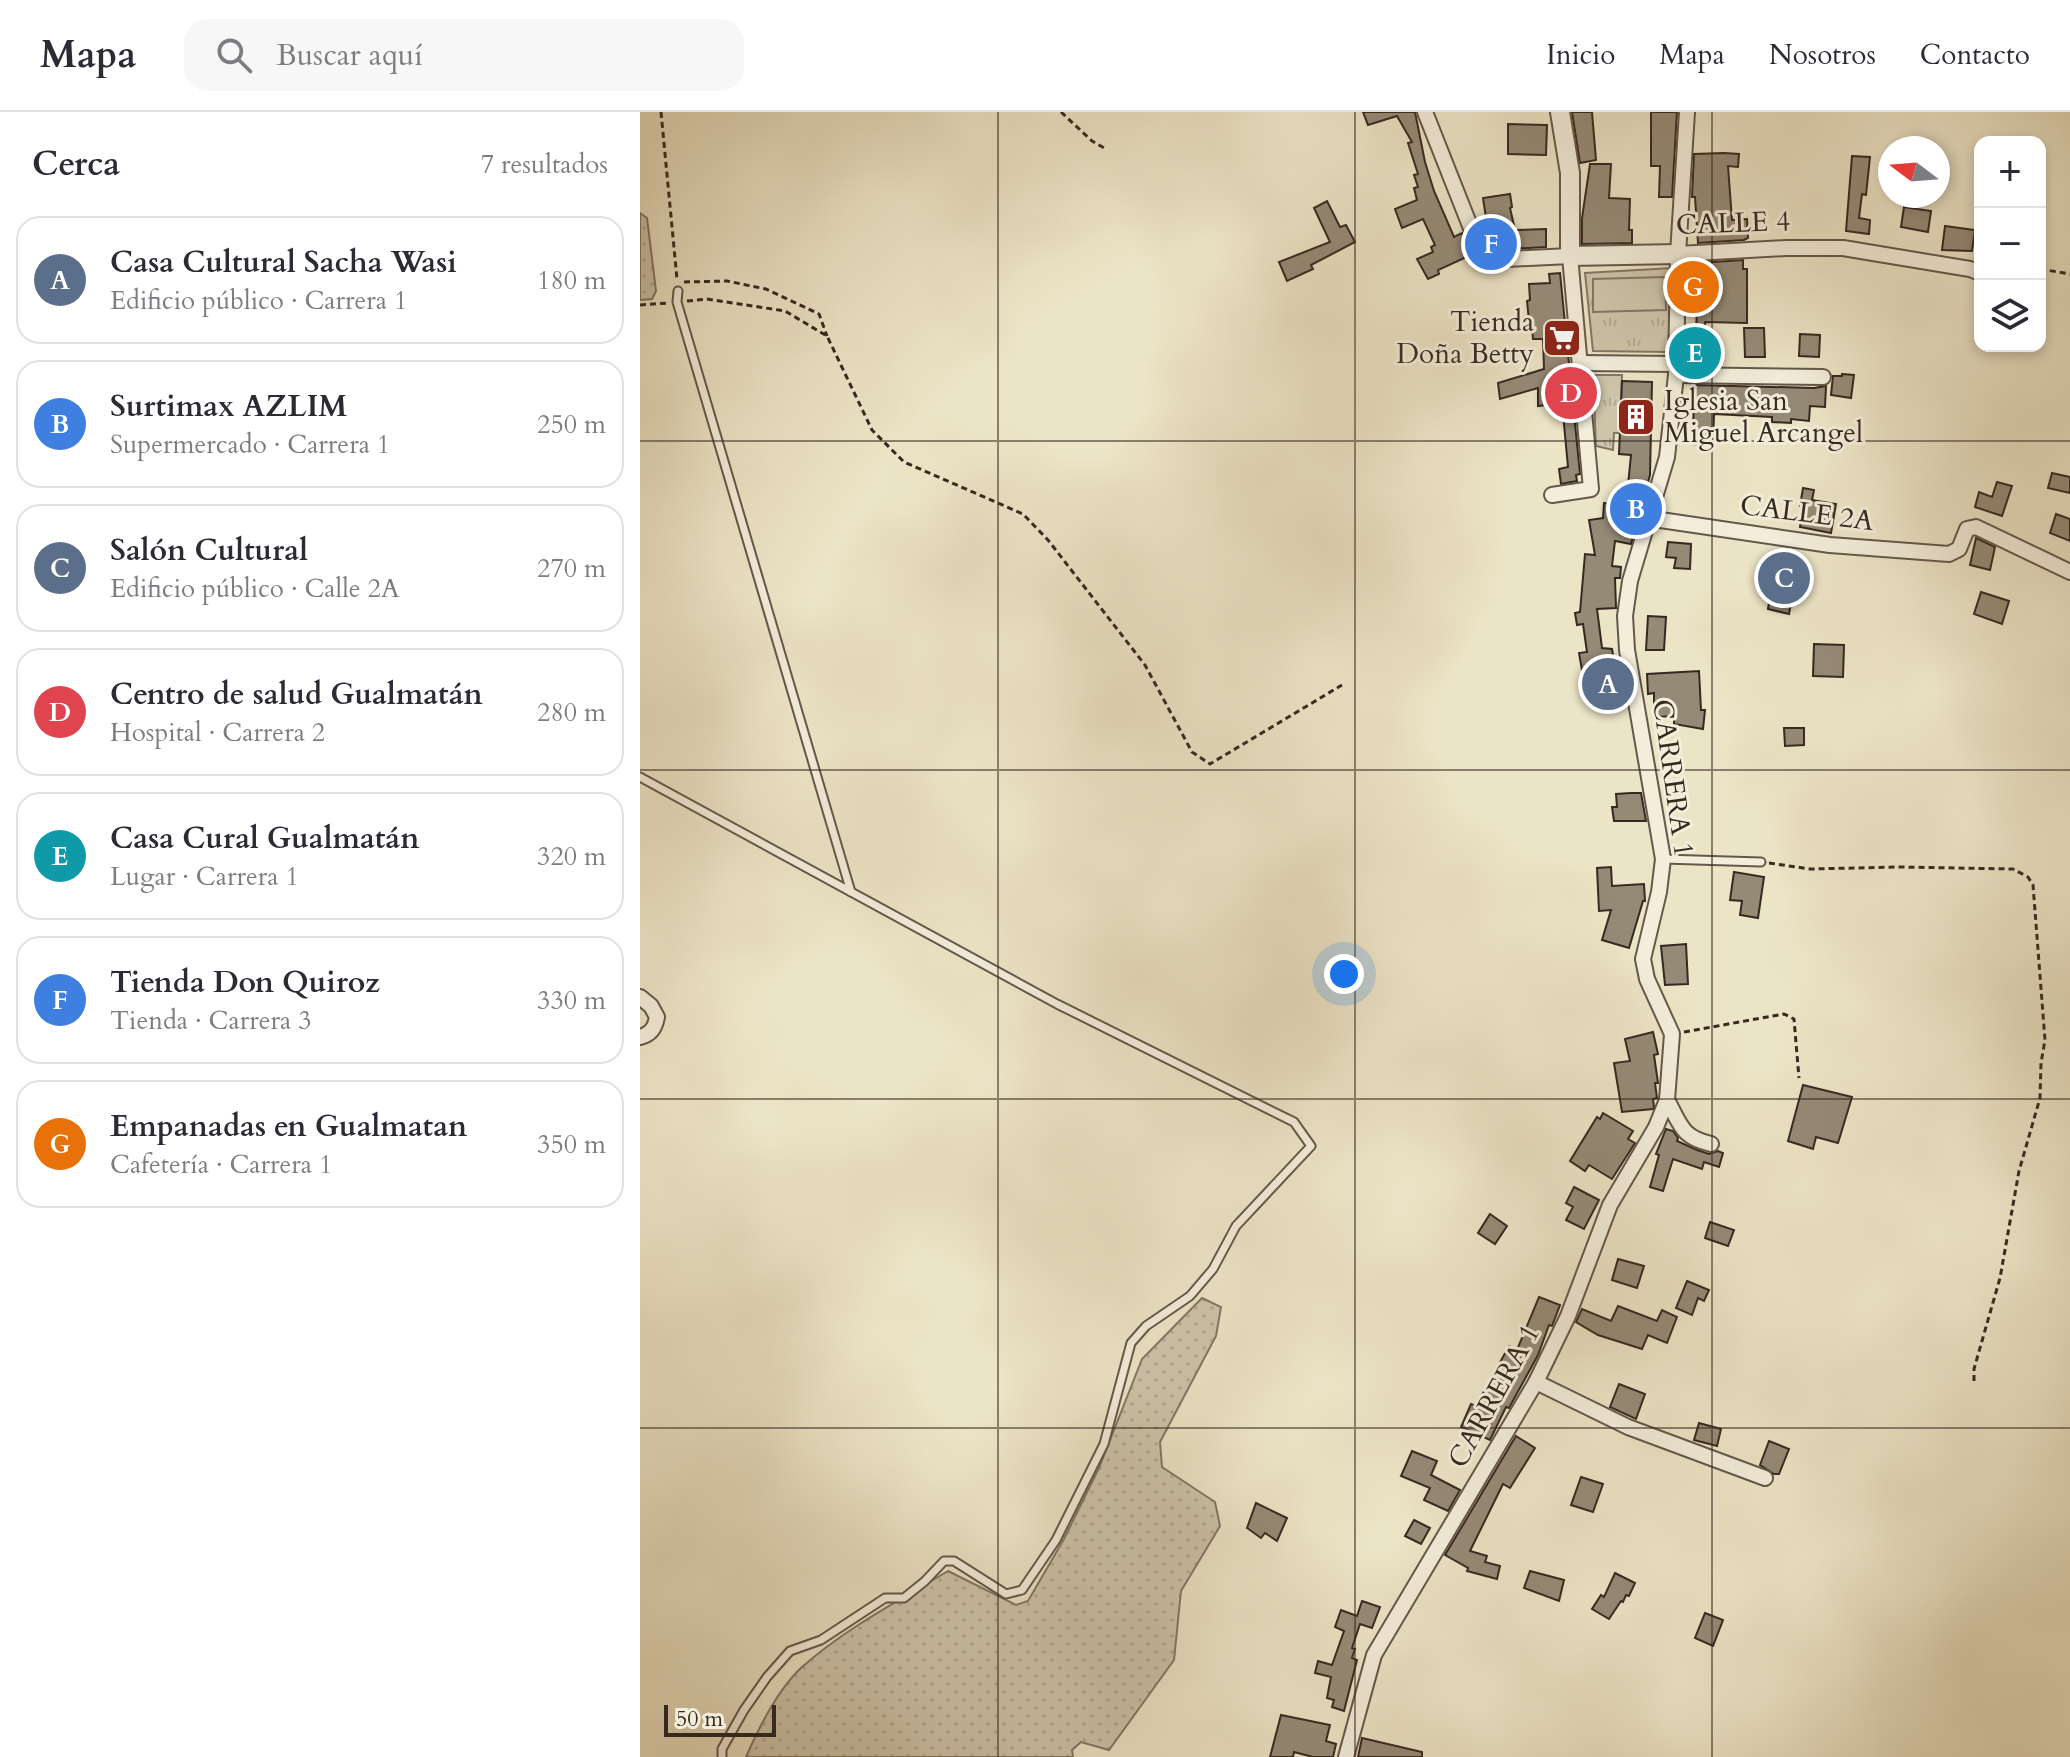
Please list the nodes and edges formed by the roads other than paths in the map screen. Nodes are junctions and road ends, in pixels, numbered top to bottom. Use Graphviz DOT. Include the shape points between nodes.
graph roads {
  1 [pos="1425,112"];
  2 [pos="1560,112"];
  3 [pos="1687,112"];
  4 [pos="1678,254"];
  5 [pos="1570,256"];
  6 [pos="1974,271"];
  7 [pos="678,291"];
  8 [pos="1581,363"];
  9 [pos="1676,369"];
  10 [pos="1823,377"];
  11 [pos="1552,495"];
  12 [pos="1647,518"];
  13 [pos="2070,572"];
  14 [pos="640,777"];
  15 [pos="1663,859"];
  16 [pos="1761,862"];
  17 [pos="851,892"];
  18 [pos="640,997"];
  19 [pos="640,1037"];
  20 [pos="1667,1100"];
  21 [pos="1711,1144"];
  22 [pos="1536,1382"];
  23 [pos="1765,1478"];
  24 [pos="722,1757"];
  25 [pos="1346,1757"];
  1 -- 5 [label="street, CALLE 4" via="1476,241 1487,256"];
  2 -- 5 [label="street" via="1570,173"];
  3 -- 4 [label="street, CARRERA 1"];
  4 -- 5 [label="street, CALLE 4"];
  4 -- 6 [label="street, CALLE 4" via="1843,248"];
  4 -- 9 [label="street, CARRERA 1"];
  5 -- 8 [label="street"];
  7 -- 17 [label="lane" via="677,302"];
  8 -- 9 [label="street"];
  8 -- 11 [label="street" via="1591,489"];
  9 -- 10 [label="street"];
  9 -- 12 [label="street, CARRERA 1" via="1667,457"];
  12 -- 13 [label="street, CALLE 2A" via="1830,545 1949,554 1959,549 1967,529 1976,527"];
  12 -- 15 [label="street, CARRERA 1" via="1625,616"];
  14 -- 17 [label="lane"];
  15 -- 16 [label="lane"];
  15 -- 20 [label="street, CARRERA 1" via="1643,959 1672,1034"];
  17 -- 24 [label="lane" via="1057,1004 1294,1122 1311,1146 1236,1226 1213,1269 1190,1296 1131,1343 1104,1444 1056,1540 1022,1590 1006,1594 954,1561 944,1561 904,1598 885,1598 821,1640 790,1651 744,1710"];
  18 -- 19 [label="street" via="657,1017 656,1026"];
  20 -- 21 [label="street" via="1686,1135"];
  20 -- 22 [label="street, CARRERA 1" via="1610,1205 1568,1316"];
  22 -- 23 [label="street" via="1628,1427"];
  22 -- 25 [label="street, CARRERA 1" via="1374,1655"];
}
